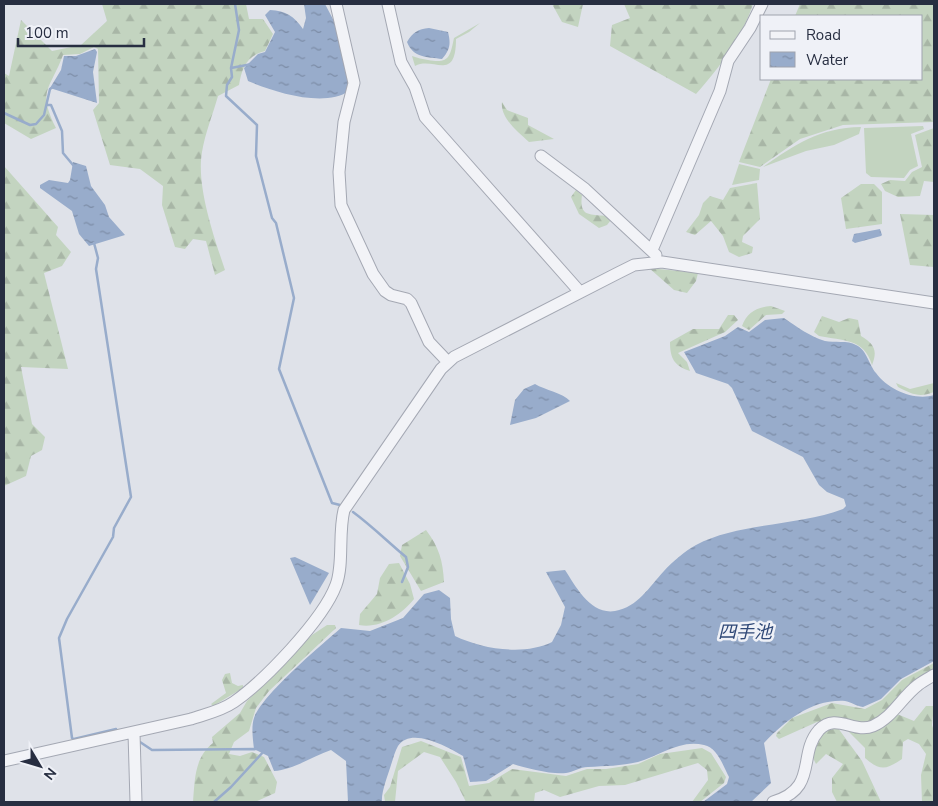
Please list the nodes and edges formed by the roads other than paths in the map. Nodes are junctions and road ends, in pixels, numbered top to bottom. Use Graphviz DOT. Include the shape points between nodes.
graph roads {
  1 [pos="336,4"];
  2 [pos="388,4"];
  3 [pos="762,4"];
  4 [pos="541,156"];
  5 [pos="652,250"];
  6 [pos="662,262"];
  7 [pos="580,292"];
  8 [pos="934,303"];
  9 [pos="448,362"];
  10 [pos="934,675"];
  11 [pos="134,733"];
  12 [pos="4,761"];
  13 [pos="136,802"];
  14 [pos="773,802"];
  1 -- 9 [label="street" via="354,83 343,130 339,172 341,205 373,274 385,291 411,303 429,342"];
  2 -- 7 [label="street" via="401,62 415,87 425,117"];
  3 -- 5 [label="street" via="728,61 720,91"];
  4 -- 5 [label="street" via="585,189"];
  5 -- 6 [label="street"];
  6 -- 7 [label="street" via="634,265"];
  6 -- 8 [label="street"];
  7 -- 9 [label="street"];
  9 -- 11 [label="street" via="344,510 336,585 295,645 233,703 214,712"];
  10 -- 14 [label="street" via="918,685 873,726 858,728 833,722 821,728 814,737 796,791 788,798"];
  11 -- 12 [label="street"];
  11 -- 13 [label="street"];
}
